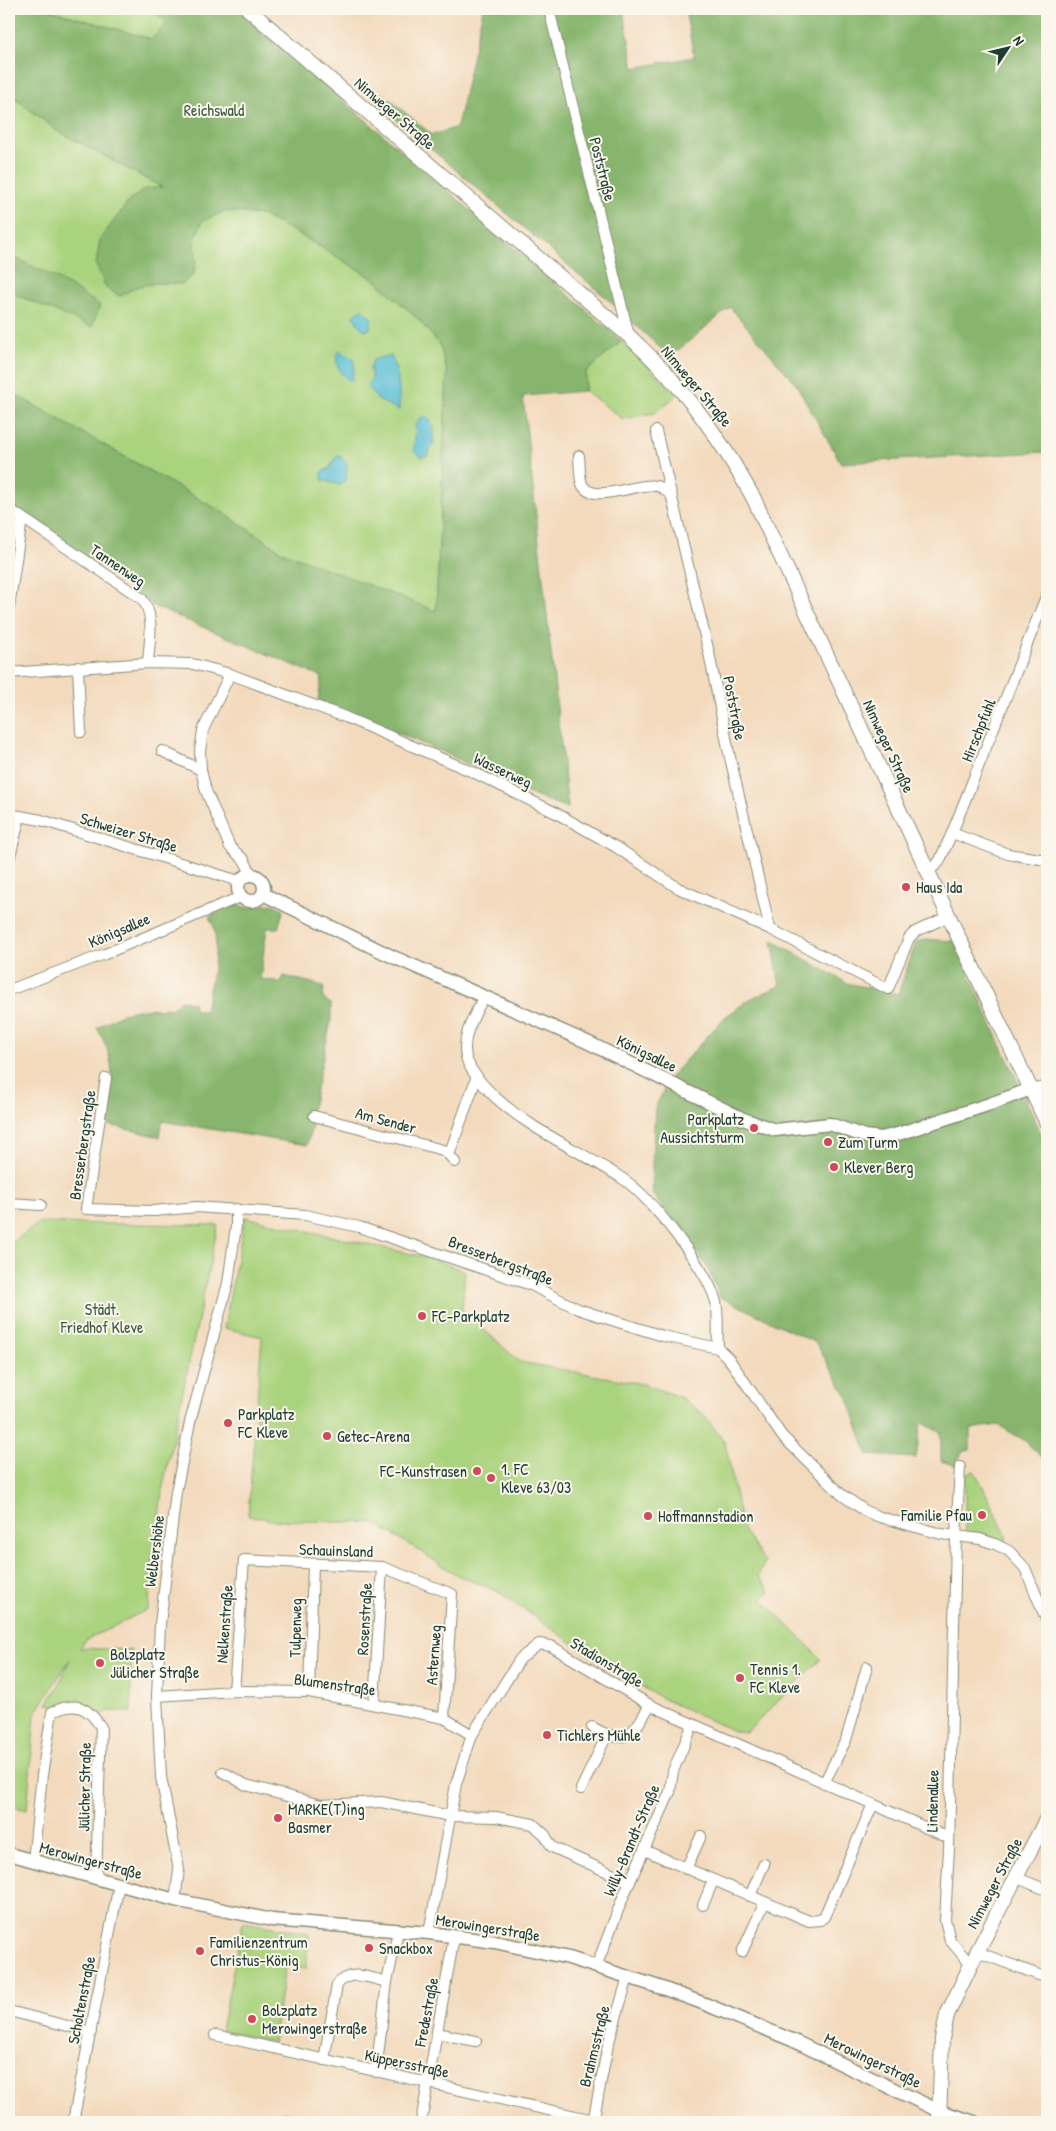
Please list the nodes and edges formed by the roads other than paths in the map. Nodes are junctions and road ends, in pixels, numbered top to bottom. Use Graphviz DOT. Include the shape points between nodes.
graph roads {
  1 [pos="248,9"];
  2 [pos="548,9"];
  3 [pos="629,336"];
  4 [pos="656,431"];
  5 [pos="579,456"];
  6 [pos="670,494"];
  7 [pos="9,510"];
  8 [pos="22,519"];
  9 [pos="1047,594"];
  10 [pos="9,608"];
  11 [pos="148,663"];
  12 [pos="78,667"];
  13 [pos="9,673"];
  14 [pos="230,674"];
  15 [pos="81,732"];
  16 [pos="162,751"];
  17 [pos="201,770"];
  18 [pos="9,814"];
  19 [pos="20,816"];
  20 [pos="952,833"];
  21 [pos="9,860"];
  22 [pos="1047,860"];
  23 [pos="928,872"];
  24 [pos="252,875"];
  25 [pos="239,881"];
  26 [pos="263,894"];
  27 [pos="240,897"];
  28 [pos="949,916"];
  29 [pos="770,929"];
  30 [pos="9,990"];
  31 [pos="484,996"];
  32 [pos="477,1076"];
  33 [pos="106,1078"];
  34 [pos="1047,1086"];
  35 [pos="1031,1088"];
  36 [pos="314,1116"];
  37 [pos="1047,1123"];
  38 [pos="9,1203"];
  39 [pos="41,1206"];
  40 [pos="236,1209"];
  41 [pos="718,1348"];
  42 [pos="960,1467"];
  43 [pos="956,1537"];
  44 [pos="244,1560"];
  45 [pos="312,1564"];
  46 [pos="382,1566"];
  47 [pos="452,1594"];
  48 [pos="1047,1621"];
  49 [pos="867,1666"];
  50 [pos="234,1691"];
  51 [pos="308,1692"];
  52 [pos="157,1696"];
  53 [pos="374,1704"];
  54 [pos="650,1705"];
  55 [pos="444,1718"];
  56 [pos="693,1724"];
  57 [pos="592,1727"];
  58 [pos="472,1735"];
  59 [pos="607,1735"];
  60 [pos="223,1772"];
  61 [pos="824,1783"];
  62 [pos="581,1789"];
  63 [pos="873,1804"];
  64 [pos="450,1816"];
  65 [pos="1047,1818"];
  66 [pos="702,1836"];
  67 [pos="949,1838"];
  68 [pos="644,1850"];
  69 [pos="9,1854"];
  70 [pos="33,1861"];
  71 [pos="764,1864"];
  72 [pos="686,1869"];
  73 [pos="96,1878"];
  74 [pos="1017,1878"];
  75 [pos="713,1880"];
  76 [pos="630,1882"];
  77 [pos="119,1884"];
  78 [pos="1047,1890"];
  79 [pos="750,1896"];
  80 [pos="174,1900"];
  81 [pos="765,1902"];
  82 [pos="703,1905"];
  83 [pos="398,1931"];
  84 [pos="429,1933"];
  85 [pos="454,1937"];
  86 [pos="742,1952"];
  87 [pos="977,1952"];
  88 [pos="970,1964"];
  89 [pos="596,1967"];
  90 [pos="628,1977"];
  91 [pos="1047,1978"];
  92 [pos="387,1982"];
  93 [pos="9,2012"];
  94 [pos="91,2032"];
  95 [pos="437,2033"];
  96 [pos="215,2035"];
  97 [pos="476,2041"];
  98 [pos="324,2060"];
  99 [pos="376,2072"];
  100 [pos="428,2083"];
  101 [pos="939,2116"];
  102 [pos="73,2122"];
  103 [pos="421,2122"];
  104 [pos="596,2122"];
  105 [pos="974,2122"];
  1 -- 3 [label="main road, Nimweger Straße"];
  2 -- 3 [label="street, Poststraße"];
  3 -- 23 [label="main road, Nimweger Straße" via="686,395 731,458 753,497"];
  4 -- 6 [label="street, Poststraße"];
  5 -- 6 [label="street" via="582,484 588,491 600,494 640,486 660,486"];
  6 -- 29 [label="street, Poststraße"];
  7 -- 8 [label="street, Tannenweg"];
  8 -- 10 [label="street"];
  8 -- 11 [label="street, Tannenweg" via="141,598 150,615"];
  9 -- 20 [label="street, Hirschpfuhl"];
  11 -- 12 [label="street, Wasserweg"];
  11 -- 14 [label="street, Wasserweg" via="193,664"];
  12 -- 13 [label="street, Wasserweg"];
  12 -- 15 [label="street"];
  14 -- 17 [label="street" via="204,730"];
  14 -- 29 [label="street, Wasserweg" via="345,717 475,773 556,813 678,888"];
  16 -- 17 [label="street"];
  17 -- 24 [label="street" via="206,791 230,847 244,860"];
  18 -- 19 [label="street, Schweizer Straße"];
  19 -- 21 [label="street"];
  19 -- 25 [label="street, Schweizer Straße"];
  20 -- 22 [label="street" via="1008,854"];
  20 -- 23 [label="street, Hirschpfuhl" via="939,862"];
  23 -- 28 [label="main road, Nimweger Straße"];
  24 -- 25 [label="street"];
  24 -- 26 [label="street" via="264,885"];
  25 -- 27 [label="street" via="237,891"];
  26 -- 27 [label="street, Königsallee" via="250,902"];
  26 -- 31 [label="street, Königsallee" via="389,955"];
  27 -- 30 [label="street, Königsallee"];
  28 -- 29 [label="street, Wasserweg" via="909,938 888,989"];
  28 -- 35 [label="main road, Nimweger Straße"];
  31 -- 32 [label="street" via="468,1030 465,1046 466,1058"];
  31 -- 35 [label="street, Königsallee" via="604,1050 751,1123 775,1130 830,1124 864,1136 881,1138"];
  32 -- 36 [label="street, Am Sender" via="452,1159 443,1150"];
  32 -- 41 [label="street" via="511,1112 625,1180 647,1201 698,1264 708,1282 716,1303"];
  33 -- 40 [label="street, Bresserbergstraße" via="86,1208 154,1211 197,1207"];
  34 -- 35 [label="street"];
  35 -- 37 [label="main road, Nimweger Straße"];
  38 -- 39 [label="street"];
  40 -- 41 [label="street, Bresserbergstraße" via="305,1215 359,1227 531,1284 578,1308 618,1322"];
  40 -- 52 [label="street, Welbershöhe" via="228,1283 190,1422 176,1492 160,1624"];
  41 -- 43 [label="street" via="782,1436 842,1495 880,1517"];
  42 -- 43 [label="street, Lindenallee"];
  43 -- 48 [label="street" via="980,1539 1015,1556 1024,1568"];
  43 -- 67 [label="street, Lindenallee"];
  44 -- 45 [label="street, Schauinsland"];
  44 -- 50 [label="street, Nelkenstraße"];
  45 -- 46 [label="street, Schauinsland"];
  45 -- 51 [label="street, Tulpenweg"];
  46 -- 47 [label="street, Schauinsland"];
  46 -- 53 [label="street, Rosenstraße"];
  47 -- 55 [label="street, Asternweg"];
  49 -- 61 [label="street" via="846,1740"];
  50 -- 51 [label="street, Blumenstraße"];
  50 -- 52 [label="street, Blumenstraße"];
  51 -- 53 [label="street, Blumenstraße"];
  52 -- 80 [label="street, Welbershöhe" via="161,1777 179,1870"];
  53 -- 55 [label="street, Blumenstraße"];
  54 -- 56 [label="street, Stadionstraße"];
  54 -- 58 [label="street, Stadionstraße" via="551,1646 539,1644 520,1659"];
  54 -- 59 [label="street" via="628,1736"];
  55 -- 58 [label="street, Blumenstraße"];
  56 -- 61 [label="street, Stadionstraße"];
  56 -- 68 [label="street, Willy-Brandt-Straße" via="673,1771 670,1792"];
  57 -- 59 [label="street"];
  58 -- 64 [label="street, Stadionstraße" via="456,1784"];
  59 -- 62 [label="street"];
  60 -- 64 [label="street" via="246,1784 321,1805 380,1802"];
  61 -- 63 [label="street, Stadionstraße"];
  63 -- 67 [label="street, Stadionstraße"];
  63 -- 81 [label="street" via="824,1917 809,1921"];
  64 -- 76 [label="street" via="496,1817 533,1824 552,1847"];
  64 -- 84 [label="street, Stadionstraße"];
  65 -- 74 [label="main road, Nimweger Straße"];
  66 -- 72 [label="street"];
  67 -- 88 [label="street, Lindenallee" via="946,1926 950,1940"];
  68 -- 72 [label="street"];
  68 -- 76 [label="street, Willy-Brandt-Straße"];
  69 -- 70 [label="street, Merowingerstraße"];
  70 -- 73 [label="street, Merowingerstraße"];
  70 -- 73 [label="street, Jülicher Straße" via="52,1712 80,1706 89,1711 101,1727"];
  71 -- 79 [label="street"];
  72 -- 75 [label="street"];
  73 -- 77 [label="street, Merowingerstraße"];
  74 -- 78 [label="street"];
  74 -- 87 [label="main road, Nimweger Straße"];
  75 -- 79 [label="street"];
  75 -- 82 [label="street"];
  76 -- 89 [label="street, Willy-Brandt-Straße"];
  77 -- 80 [label="street, Merowingerstraße"];
  77 -- 94 [label="street, Scholtenstraße"];
  79 -- 81 [label="street"];
  80 -- 83 [label="street, Merowingerstraße" via="272,1920"];
  81 -- 86 [label="street"];
  83 -- 84 [label="street, Merowingerstraße"];
  83 -- 92 [label="street"];
  84 -- 85 [label="street, Merowingerstraße"];
  85 -- 89 [label="street, Merowingerstraße" via="534,1950"];
  85 -- 95 [label="street, Fredestraße"];
  87 -- 88 [label="main road, Nimweger Straße"];
  87 -- 91 [label="street"];
  88 -- 101 [label="main road" via="944,2026"];
  89 -- 90 [label="street, Merowingerstraße"];
  90 -- 101 [label="street, Merowingerstraße" via="792,2040"];
  90 -- 104 [label="street, Brahmsstraße" via="608,2045"];
  92 -- 98 [label="street" via="353,1975 342,1978 337,1985"];
  92 -- 99 [label="street"];
  93 -- 94 [label="street"];
  94 -- 102 [label="street, Scholtenstraße"];
  95 -- 97 [label="street"];
  95 -- 100 [label="street, Fredestraße"];
  96 -- 98 [label="street, Küppersstraße"];
  98 -- 99 [label="street, Küppersstraße"];
  99 -- 100 [label="street, Küppersstraße"];
  100 -- 103 [label="street, Fredestraße"];
  100 -- 104 [label="street, Küppersstraße"];
  101 -- 105 [label="street, Merowingerstraße"];
}
